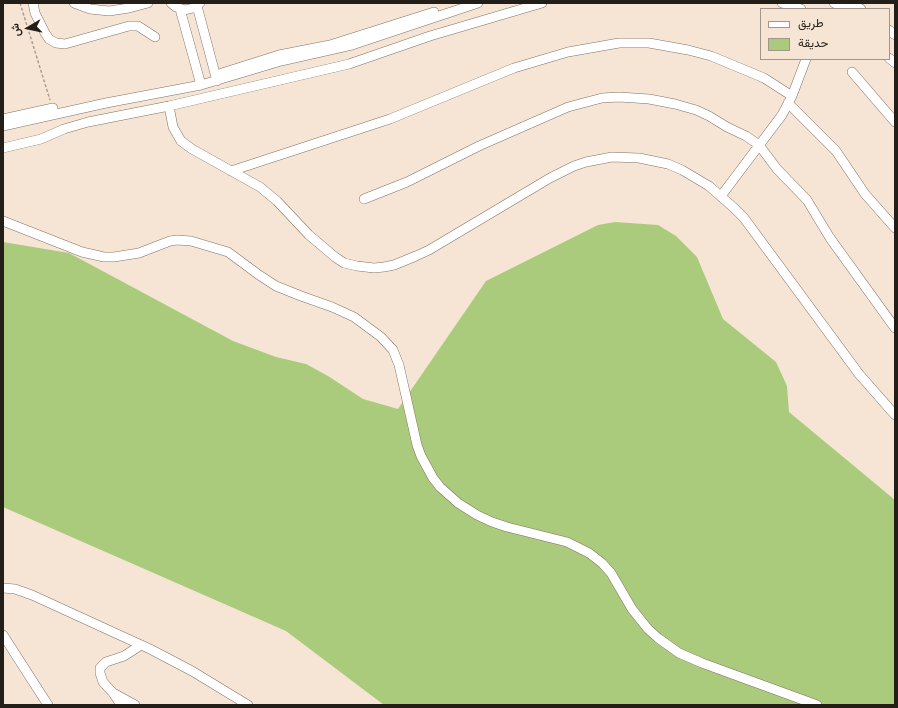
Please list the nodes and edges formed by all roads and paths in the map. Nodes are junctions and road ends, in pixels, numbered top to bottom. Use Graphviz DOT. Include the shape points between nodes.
graph roads {
  1 [pos="20,3"];
  2 [pos="33,3"];
  3 [pos="74,3"];
  4 [pos="148,3"];
  5 [pos="171,3"];
  6 [pos="458,3"];
  7 [pos="478,3"];
  8 [pos="542,3"];
  9 [pos="782,3"];
  10 [pos="834,3"];
  11 [pos="199,5"];
  12 [pos="798,8"];
  13 [pos="844,8"];
  14 [pos="180,9"];
  15 [pos="155,37"];
  16 [pos="806,60"];
  17 [pos="852,72"];
  18 [pos="216,78"];
  19 [pos="200,82"];
  20 [pos="790,99"];
  21 [pos="169,106"];
  22 [pos="53,108"];
  23 [pos="3,119"];
  24 [pos="895,122"];
  25 [pos="3,126"];
  26 [pos="759,145"];
  27 [pos="3,148"];
  28 [pos="231,171"];
  29 [pos="721,196"];
  30 [pos="364,199"];
  31 [pos="3,221"];
  32 [pos="895,228"];
  33 [pos="895,328"];
  34 [pos="895,415"];
  35 [pos="3,588"];
  36 [pos="3,635"];
  37 [pos="141,645"];
  38 [pos="113,693"];
  39 [pos="48,705"];
  40 [pos="121,705"];
  41 [pos="135,705"];
  42 [pos="248,705"];
  43 [pos="817,705"];
  1 -- 22 [label="path"];
  2 -- 15 [label="street" via="45,33 56,43 65,44 129,26 138,26"];
  3 -- 4 [label="street" via="90,9 109,11"];
  5 -- 14 [label="street"];
  6 -- 18 [label="street" via="337,43 279,55"];
  7 -- 18 [label="street" via="352,45"];
  8 -- 21 [label="street" via="430,36 349,64"];
  9 -- 12 [label="street"];
  10 -- 13 [label="street"];
  11 -- 14 [label="street"];
  11 -- 18 [label="street"];
  14 -- 19 [label="street"];
  16 -- 20 [label="street"];
  17 -- 24 [label="street"];
  18 -- 19 [label="street"];
  19 -- 22 [label="street"];
  19 -- 25 [label="street"];
  20 -- 26 [label="street"];
  20 -- 28 [label="street" via="764,78 711,56 650,43 619,43 568,52 514,68 390,119"];
  20 -- 32 [label="street" via="836,151 865,194"];
  21 -- 27 [label="street" via="88,122 41,139"];
  21 -- 28 [label="street" via="173,128 181,141 192,150"];
  22 -- 23 [label="street"];
  26 -- 29 [label="street"];
  26 -- 30 [label="street" via="716,120 689,108 649,99 602,98 568,106 407,182"];
  26 -- 33 [label="street" via="777,169 807,200 830,238"];
  28 -- 29 [label="street" via="266,191 309,235 339,260 374,268 394,265 422,253 561,171 599,159 639,158 668,164 696,177"];
  29 -- 34 [label="street" via="744,218 859,374"];
  31 -- 43 [label="street" via="82,252 104,257 139,253 177,240 198,243 228,252 276,286 332,306 354,317 381,337 392,350 399,365 421,456 440,487 458,503 492,522 567,542 589,553 612,573 628,603 644,624 658,638 679,652 702,663"];
  35 -- 37 [label="street" via="32,595"];
  36 -- 39 [label="street"];
  37 -- 38 [label="street" via="124,656 106,662 100,668 100,678"];
  37 -- 42 [label="street" via="192,670"];
  38 -- 40 [label="street"];
  38 -- 41 [label="street"];
}
